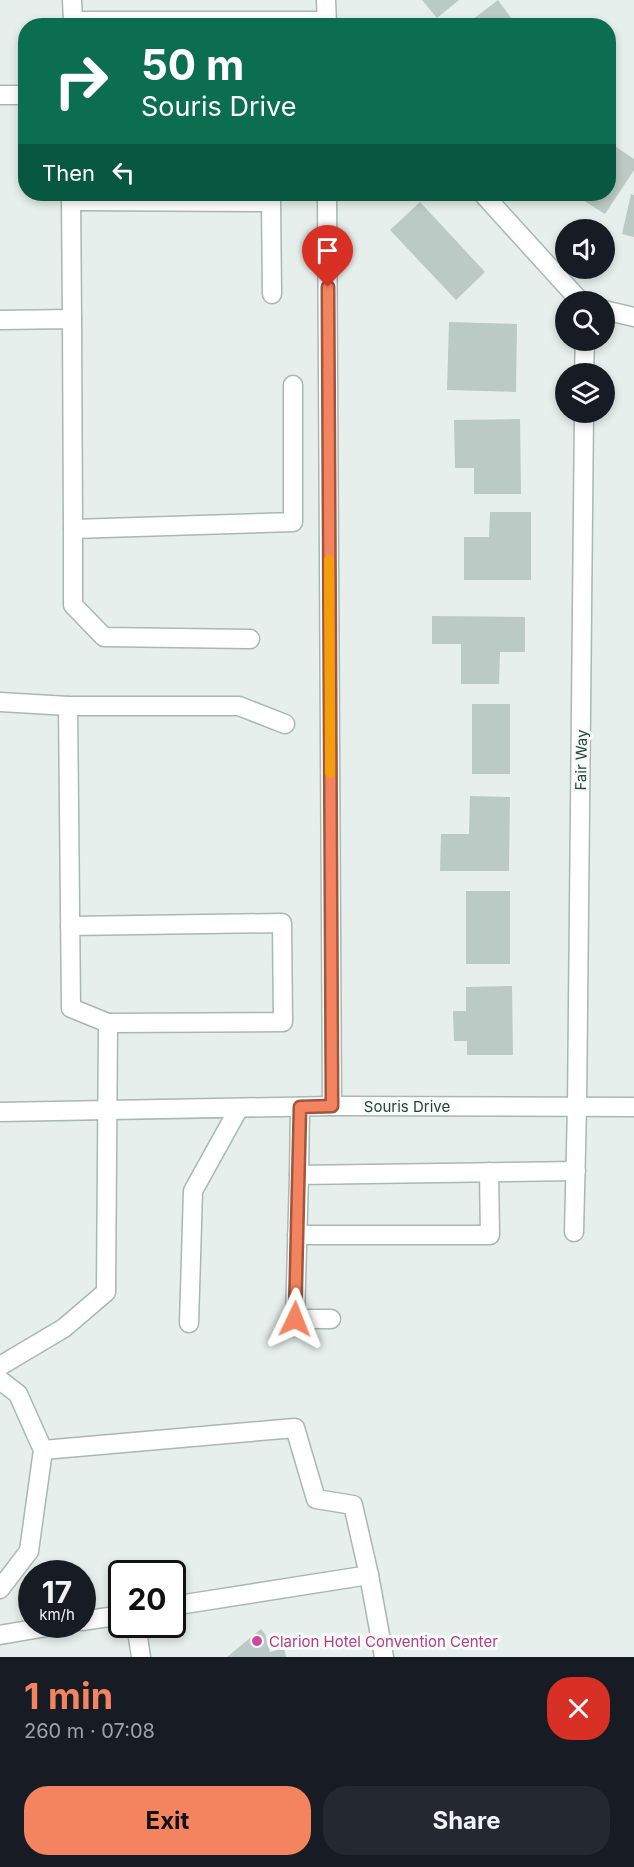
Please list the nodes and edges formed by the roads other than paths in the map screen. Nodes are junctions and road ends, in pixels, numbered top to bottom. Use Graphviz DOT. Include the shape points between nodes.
graph roads {
  1 [pos="72,0"];
  2 [pos="326,0"];
  3 [pos="72,18"];
  4 [pos="328,18"];
  5 [pos="0,95"];
  6 [pos="18,95"];
  7 [pos="71,201"];
  8 [pos="231,201"];
  9 [pos="327,201"];
  10 [pos="489,201"];
  11 [pos="571,291"];
  12 [pos="272,294"];
  13 [pos="615,313"];
  14 [pos="634,317"];
  15 [pos="72,319"];
  16 [pos="0,320"];
  17 [pos="292,386"];
  18 [pos="584,423"];
  19 [pos="72,529"];
  20 [pos="250,639"];
  21 [pos="0,702"];
  22 [pos="68,706"];
  23 [pos="285,724"];
  24 [pos="70,926"];
  25 [pos="108,1023"];
  26 [pos="332,1106"];
  27 [pos="300,1107"];
  28 [pos="578,1107"];
  29 [pos="634,1107"];
  30 [pos="239,1108"];
  31 [pos="108,1110"];
  32 [pos="0,1112"];
  33 [pos="576,1171"];
  34 [pos="489,1172"];
  35 [pos="299,1175"];
  36 [pos="574,1233"];
  37 [pos="297,1235"];
  38 [pos="331,1319"];
  39 [pos="189,1323"];
  40 [pos="0,1366"];
  41 [pos="0,1380"];
  42 [pos="43,1450"];
  43 [pos="369,1575"];
  44 [pos="0,1589"];
  45 [pos="186,1604"];
  46 [pos="18,1632"];
  47 [pos="0,1635"];
  48 [pos="138,1638"];
  49 [pos="141,1657"];
  50 [pos="384,1657"];
  1 -- 3 [label="street"];
  2 -- 4 [label="street"];
  5 -- 6 [label="street"];
  7 -- 15 [label="street"];
  8 -- 12 [label="street" via="271,202"];
  9 -- 26 [label="street"];
  10 -- 11 [label="street"];
  13 -- 14 [label="street"];
  15 -- 16 [label="street"];
  15 -- 19 [label="street"];
  17 -- 19 [label="street" via="293,522"];
  18 -- 28 [label="street, Fair Way"];
  19 -- 20 [label="street" via="73,605 104,637"];
  21 -- 22 [label="street"];
  22 -- 23 [label="street" via="239,706"];
  22 -- 24 [label="street"];
  24 -- 25 [label="street" via="71,1008"];
  24 -- 25 [label="street" via="282,923 283,1022"];
  25 -- 31 [label="street"];
  26 -- 27 [label="street, Souris Drive"];
  26 -- 28 [label="street, Souris Drive"];
  27 -- 30 [label="street, Souris Drive"];
  27 -- 35 [label="street"];
  28 -- 29 [label="street, Souris Drive"];
  28 -- 33 [label="street, Fair Way"];
  30 -- 31 [label="street, Souris Drive"];
  30 -- 39 [label="street" via="193,1191"];
  31 -- 32 [label="street, Souris Drive"];
  31 -- 40 [label="street" via="106,1292 64,1328"];
  33 -- 34 [label="street"];
  33 -- 36 [label="street, Fair Way"];
  34 -- 35 [label="street"];
  34 -- 37 [label="street" via="490,1235"];
  35 -- 37 [label="street"];
  37 -- 38 [label="street" via="295,1319"];
  41 -- 42 [label="street" via="18,1394"];
  42 -- 43 [label="street" via="295,1428 316,1498 353,1505"];
  42 -- 44 [label="street" via="29,1551"];
  43 -- 45 [label="street"];
  43 -- 50 [label="street"];
  46 -- 47 [label="street"];
  48 -- 49 [label="street"];
}
